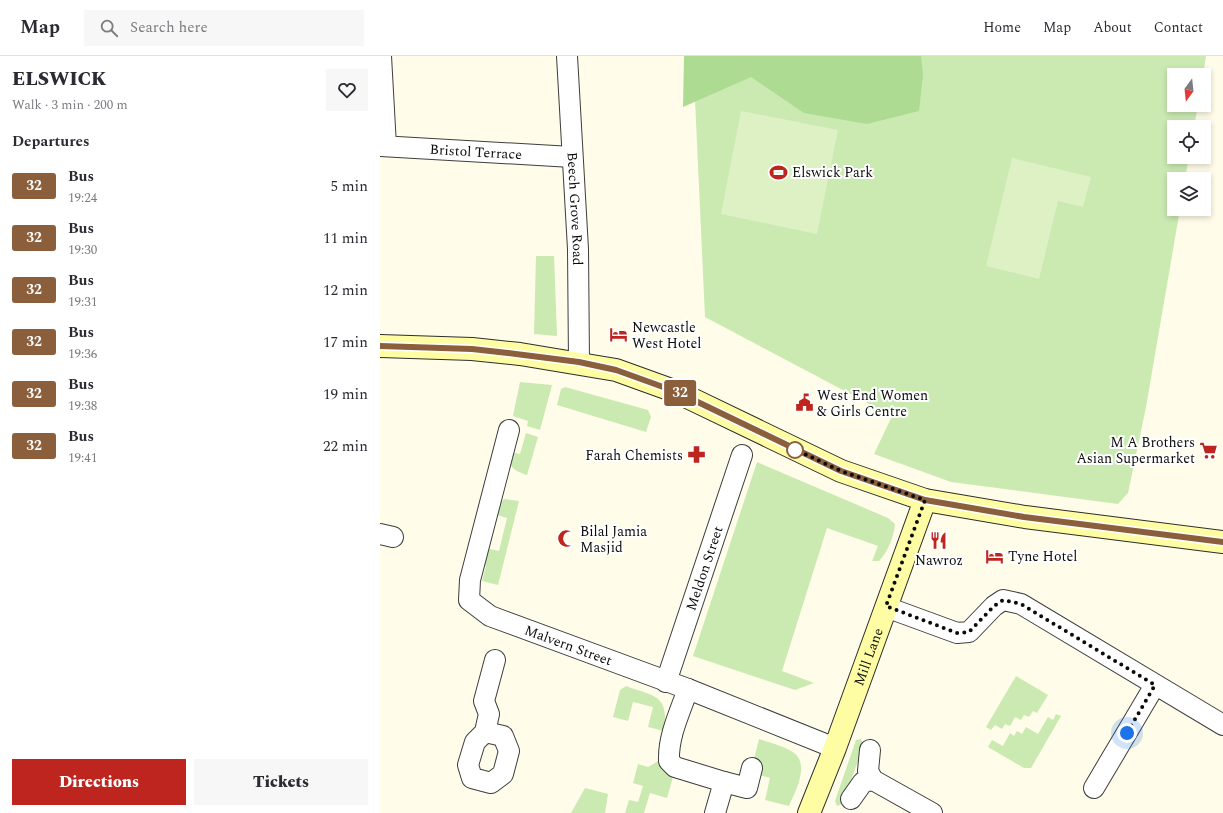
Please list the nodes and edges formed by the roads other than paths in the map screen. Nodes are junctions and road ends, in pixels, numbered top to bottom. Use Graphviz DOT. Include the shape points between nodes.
graph roads {
  1 [pos="380,56"];
  2 [pos="567,56"];
  3 [pos="383,146"];
  4 [pos="572,156"];
  5 [pos="380,346"];
  6 [pos="579,362"];
  7 [pos="509,430"];
  8 [pos="742,455"];
  9 [pos="925,500"];
  10 [pos="1223,542"];
  11 [pos="886,606"];
  12 [pos="495,660"];
  13 [pos="666,682"];
  14 [pos="1155,685"];
  15 [pos="688,689"];
  16 [pos="1223,725"];
  17 [pos="485,732"];
  18 [pos="835,748"];
  19 [pos="870,750"];
  20 [pos="752,768"];
  21 [pos="873,780"];
  22 [pos="724,782"];
  23 [pos="1094,788"];
  24 [pos="851,799"];
  25 [pos="715,813"];
  26 [pos="809,813"];
  27 [pos="932,813"];
  1 -- 3 [label="street"];
  2 -- 4 [label="street, Beech Grove Road"];
  3 -- 4 [label="street, Bristol Terrace"];
  4 -- 6 [label="street, Beech Grove Road" via="578,249"];
  5 -- 6 [label="main road" via="472,349"];
  6 -- 9 [label="main road" via="653,382 841,471"];
  7 -- 13 [label="street, Malvern Street" via="470,580 469,600 490,616"];
  8 -- 13 [label="street, Meldon Street"];
  9 -- 10 [label="main road" via="1024,517"];
  9 -- 11 [label="main road, Mill Lane"];
  11 -- 14 [label="street" via="957,633 969,632 1003,600 1021,604"];
  11 -- 18 [label="main road, Mill Lane"];
  12 -- 17 [label="street" via="484,701 489,714"];
  13 -- 15 [label="street, Malvern Street"];
  14 -- 16 [label="street"];
  14 -- 23 [label="street"];
  15 -- 18 [label="street, Malvern Street"];
  15 -- 22 [label="street" via="668,751 669,760 675,767"];
  18 -- 26 [label="main road, Mill Lane"];
  19 -- 21 [label="street" via="868,771"];
  20 -- 22 [label="street" via="747,788"];
  21 -- 24 [label="street" via="863,782"];
  21 -- 27 [label="street"];
  22 -- 25 [label="street"];
}
